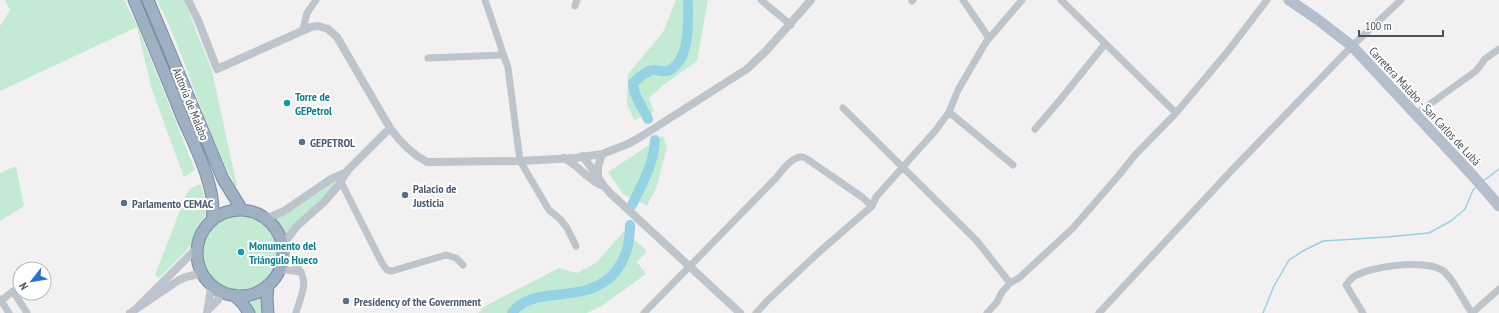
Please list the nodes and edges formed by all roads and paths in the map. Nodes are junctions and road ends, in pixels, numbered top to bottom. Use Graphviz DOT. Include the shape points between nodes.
graph roads {
  1 [pos="134,0"];
  2 [pos="148,0"];
  3 [pos="188,0"];
  4 [pos="316,0"];
  5 [pos="485,0"];
  6 [pos="761,0"];
  7 [pos="811,0"];
  8 [pos="963,0"];
  9 [pos="1022,0"];
  10 [pos="1061,0"];
  11 [pos="1267,0"];
  12 [pos="1289,0"];
  13 [pos="1401,0"];
  14 [pos="791,24"];
  15 [pos="302,29"];
  16 [pos="989,38"];
  17 [pos="1105,44"];
  18 [pos="1352,46"];
  19 [pos="1499,49"];
  20 [pos="503,55"];
  21 [pos="428,58"];
  22 [pos="844,108"];
  23 [pos="949,112"];
  24 [pos="1176,113"];
  25 [pos="1416,114"];
  26 [pos="390,128"];
  27 [pos="1035,129"];
  28 [pos="602,154"];
  29 [pos="579,157"];
  30 [pos="564,158"];
  31 [pos="520,161"];
  32 [pos="1013,165"];
  33 [pos="902,168"];
  34 [pos="347,171"];
  35 [pos="584,173"];
  36 [pos="598,177"];
  37 [pos="340,182"];
  38 [pos="604,186"];
  39 [pos="872,206"];
  40 [pos="1499,206"];
  41 [pos="242,210"];
  42 [pos="266,219"];
  43 [pos="212,220"];
  44 [pos="576,246"];
  45 [pos="198,248"];
  46 [pos="282,249"];
  47 [pos="463,265"];
  48 [pos="689,266"];
  49 [pos="279,272"];
  50 [pos="301,272"];
  51 [pos="203,274"];
  52 [pos="1010,283"];
  53 [pos="211,284"];
  54 [pos="268,285"];
  55 [pos="1499,289"];
  56 [pos="221,291"];
  57 [pos="234,295"];
  58 [pos="0,300"];
  59 [pos="137,308"];
  60 [pos="208,312"];
  61 [pos="9,313"];
  62 [pos="28,313"];
  63 [pos="130,313"];
  64 [pos="249,313"];
  65 [pos="268,313"];
  66 [pos="296,313"];
  67 [pos="644,313"];
  68 [pos="740,313"];
  69 [pos="756,313"];
  70 [pos="987,313"];
  71 [pos="1099,313"];
  72 [pos="1363,313"];
  73 [pos="1472,313"];
  1 -- 43 [label="highway, Autovía de Malabo" via="205,173 213,204"];
  2 -- 41 [label="highway, Autovía de Malabo" via="223,179"];
  3 -- 15 [label="street" via="217,69"];
  4 -- 15 [label="street" via="307,13"];
  5 -- 20 [label="street"];
  6 -- 14 [label="street"];
  7 -- 14 [label="street"];
  8 -- 16 [label="street"];
  9 -- 16 [label="street"];
  10 -- 17 [label="street"];
  11 -- 24 [label="street"];
  12 -- 18 [label="main road, Carretera Malabo - San Carlos de Lubá" via="1318,18"];
  13 -- 18 [label="street"];
  14 -- 28 [label="street" via="757,60 730,81 628,144"];
  15 -- 26 [label="street" via="318,26 333,32"];
  16 -- 23 [label="street" via="958,90"];
  17 -- 24 [label="street"];
  17 -- 27 [label="street"];
  18 -- 25 [label="main road, Carretera Malabo - San Carlos de Lubá"];
  18 -- 71 [label="street" via="1210,192"];
  19 -- 25 [label="street" via="1485,59 1476,71"];
  20 -- 21 [label="street"];
  20 -- 31 [label="street" via="508,68"];
  22 -- 33 [label="street"];
  23 -- 32 [label="street"];
  23 -- 33 [label="street"];
  24 -- 52 [label="street" via="1135,155 1073,228"];
  25 -- 40 [label="main road, Carretera Malabo - San Carlos de Lubá"];
  26 -- 31 [label="street" via="404,145 427,162"];
  26 -- 34 [label="street"];
  28 -- 29 [label="street"];
  28 -- 36 [label="street"];
  29 -- 30 [label="street"];
  29 -- 35 [label="street"];
  29 -- 36 [label="street"];
  30 -- 31 [label="street"];
  30 -- 35 [label="street"];
  31 -- 44 [label="street" via="549,210 567,228"];
  33 -- 39 [label="street" via="876,197"];
  33 -- 52 [label="street" via="977,241"];
  34 -- 37 [label="street"];
  34 -- 42 [label="street" via="284,211"];
  35 -- 38 [label="street"];
  36 -- 38 [label="street"];
  37 -- 46 [label="street" via="323,203 296,226"];
  37 -- 47 [label="street" via="387,270 392,272 446,255 456,258"];
  38 -- 48 [label="street"];
  39 -- 48 [label="street" via="804,156 799,157 785,166"];
  39 -- 69 [label="street" via="807,263"];
  41 -- 42 [label="highway" via="254,212"];
  41 -- 43 [label="highway" via="223,213"];
  42 -- 46 [label="highway" via="278,234"];
  43 -- 45 [label="highway" via="201,236"];
  45 -- 51 [label="highway" via="198,261"];
  45 -- 59 [label="street"];
  46 -- 49 [label="highway"];
  46 -- 50 [label="street"];
  48 -- 67 [label="street"];
  48 -- 68 [label="street"];
  49 -- 50 [label="street"];
  49 -- 54 [label="highway"];
  50 -- 66 [label="street" via="304,290"];
  51 -- 53 [label="highway"];
  51 -- 59 [label="street" via="179,280"];
  52 -- 70 [label="street"];
  53 -- 56 [label="highway"];
  53 -- 60 [label="street"];
  54 -- 57 [label="highway" via="256,293"];
  54 -- 65 [label="highway"];
  55 -- 73 [label="street"];
  56 -- 57 [label="highway"];
  56 -- 60 [label="street" via="220,297"];
  57 -- 64 [label="highway"];
  58 -- 61 [label="street"];
  58 -- 62 [label="street" via="13,291"];
  59 -- 63 [label="street"];
  72 -- 73 [label="street" via="1346,285 1352,278 1382,267 1418,263 1440,269 1447,275"];
}
